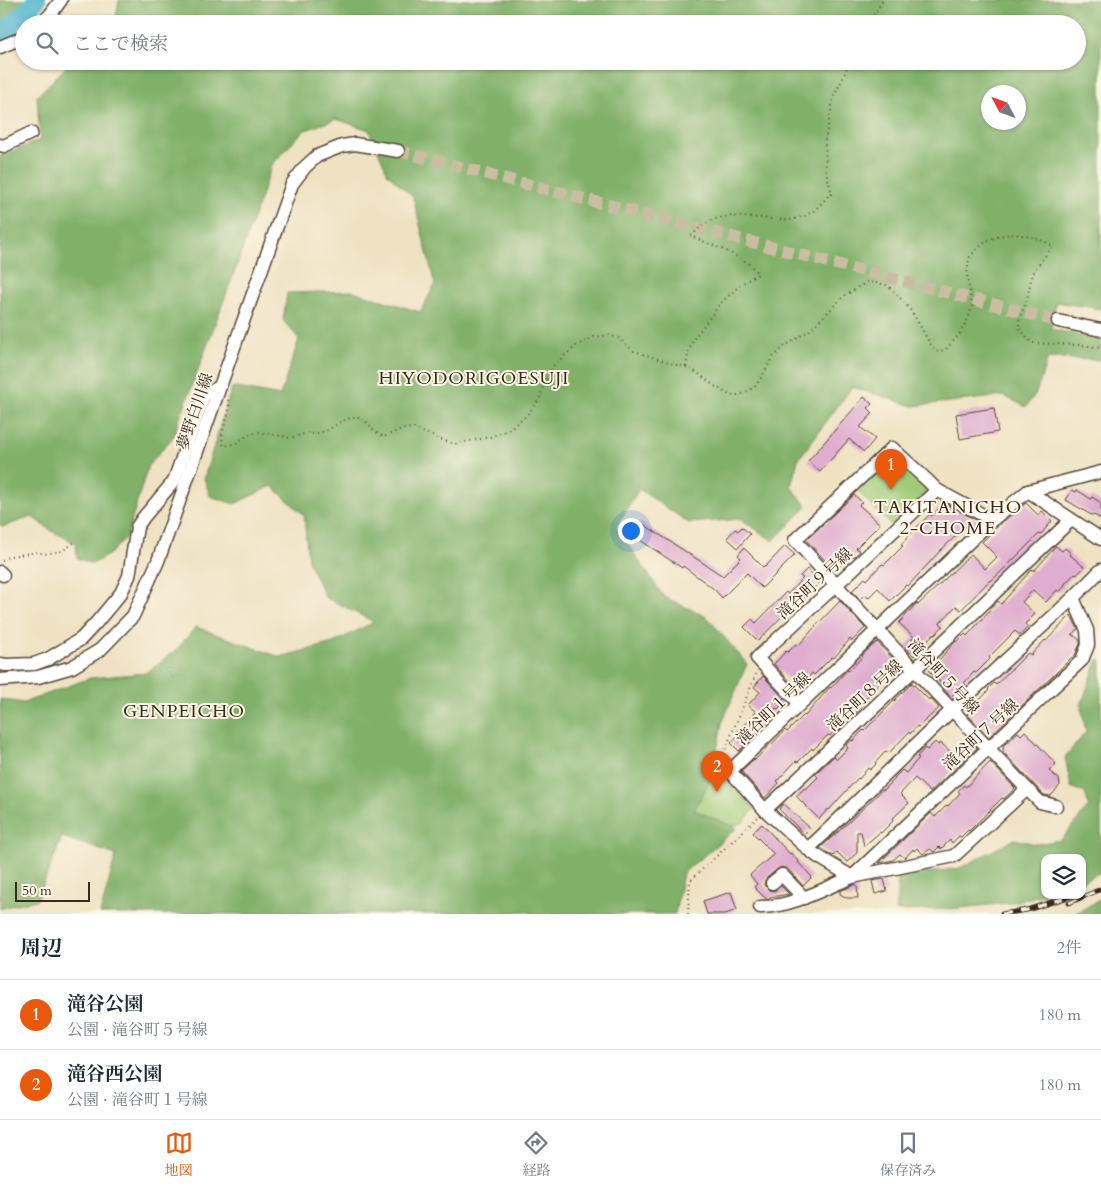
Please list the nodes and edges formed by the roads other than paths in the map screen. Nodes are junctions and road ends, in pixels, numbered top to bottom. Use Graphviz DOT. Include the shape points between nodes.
graph roads {
  1 [pos="61,0"];
  2 [pos="50,15"];
  3 [pos="15,41"];
  4 [pos="0,47"];
  5 [pos="31,134"];
  6 [pos="0,145"];
  7 [pos="398,151"];
  8 [pos="1058,321"];
  9 [pos="1101,330"];
  10 [pos="218,391"];
  11 [pos="1101,472"];
  12 [pos="937,490"];
  13 [pos="1028,491"];
  14 [pos="992,520"];
  15 [pos="1071,520"];
  16 [pos="1101,539"];
  17 [pos="1101,570"];
  18 [pos="836,585"];
  19 [pos="1073,598"];
  20 [pos="878,630"];
  21 [pos="0,664"];
  22 [pos="915,669"];
  23 [pos="0,680"];
  24 [pos="800,704"];
  25 [pos="952,710"];
  26 [pos="989,748"];
  27 [pos="1027,789"];
  28 [pos="1056,806"];
  29 [pos="765,810"];
  30 [pos="808,849"];
  31 [pos="852,877"];
  32 [pos="772,883"];
  33 [pos="804,898"];
  34 [pos="760,907"];
  1 -- 2 [label="street"];
  3 -- 4 [label="street"];
  5 -- 6 [label="street"];
  7 -- 10 [label="street, 夢野白川線" via="355,144 342,146 317,156 292,184"];
  8 -- 9 [label="street"];
  10 -- 21 [label="street" via="204,395 174,481 137,527 129,576 121,593 81,639 48,660 34,664"];
  10 -- 23 [label="street, 夢野白川線" via="158,561 133,616 100,650 72,667 38,677"];
  11 -- 13 [label="street, 滝谷町１号線"];
  12 -- 14 [label="street"];
  12 -- 18 [label="street, 滝谷町９号線"];
  12 -- 18 [label="street, 滝谷町５号線" via="892,448 795,540"];
  13 -- 14 [label="street, 滝谷町１号線"];
  13 -- 15 [label="street"];
  14 -- 20 [label="street, 滝谷町１号線"];
  15 -- 16 [label="street"];
  15 -- 22 [label="street, 滝谷町８号線"];
  17 -- 19 [label="street"];
  18 -- 20 [label="street, 滝谷町５号線"];
  18 -- 24 [label="street, 滝谷町９号線" via="758,658"];
  19 -- 25 [label="street"];
  19 -- 26 [label="street, 滝谷町７号線" via="1088,630 1088,645 1082,660"];
  20 -- 22 [label="street, 滝谷町５号線"];
  20 -- 24 [label="street, 滝谷町１号線"];
  22 -- 25 [label="street, 滝谷町５号線"];
  22 -- 29 [label="street, 滝谷町８号線"];
  24 -- 29 [label="street, 滝谷町１号線" via="730,771"];
  25 -- 26 [label="street, 滝谷町５号線"];
  25 -- 30 [label="street"];
  26 -- 27 [label="street, 滝谷町５号線"];
  26 -- 31 [label="street, 滝谷町７号線"];
  27 -- 28 [label="street, 滝谷町５号線" via="1040,802"];
  27 -- 31 [label="street" via="954,856"];
  29 -- 30 [label="street"];
  30 -- 31 [label="street"];
  31 -- 33 [label="street"];
  32 -- 33 [label="street" via="782,875"];
  33 -- 34 [label="street"];
}
